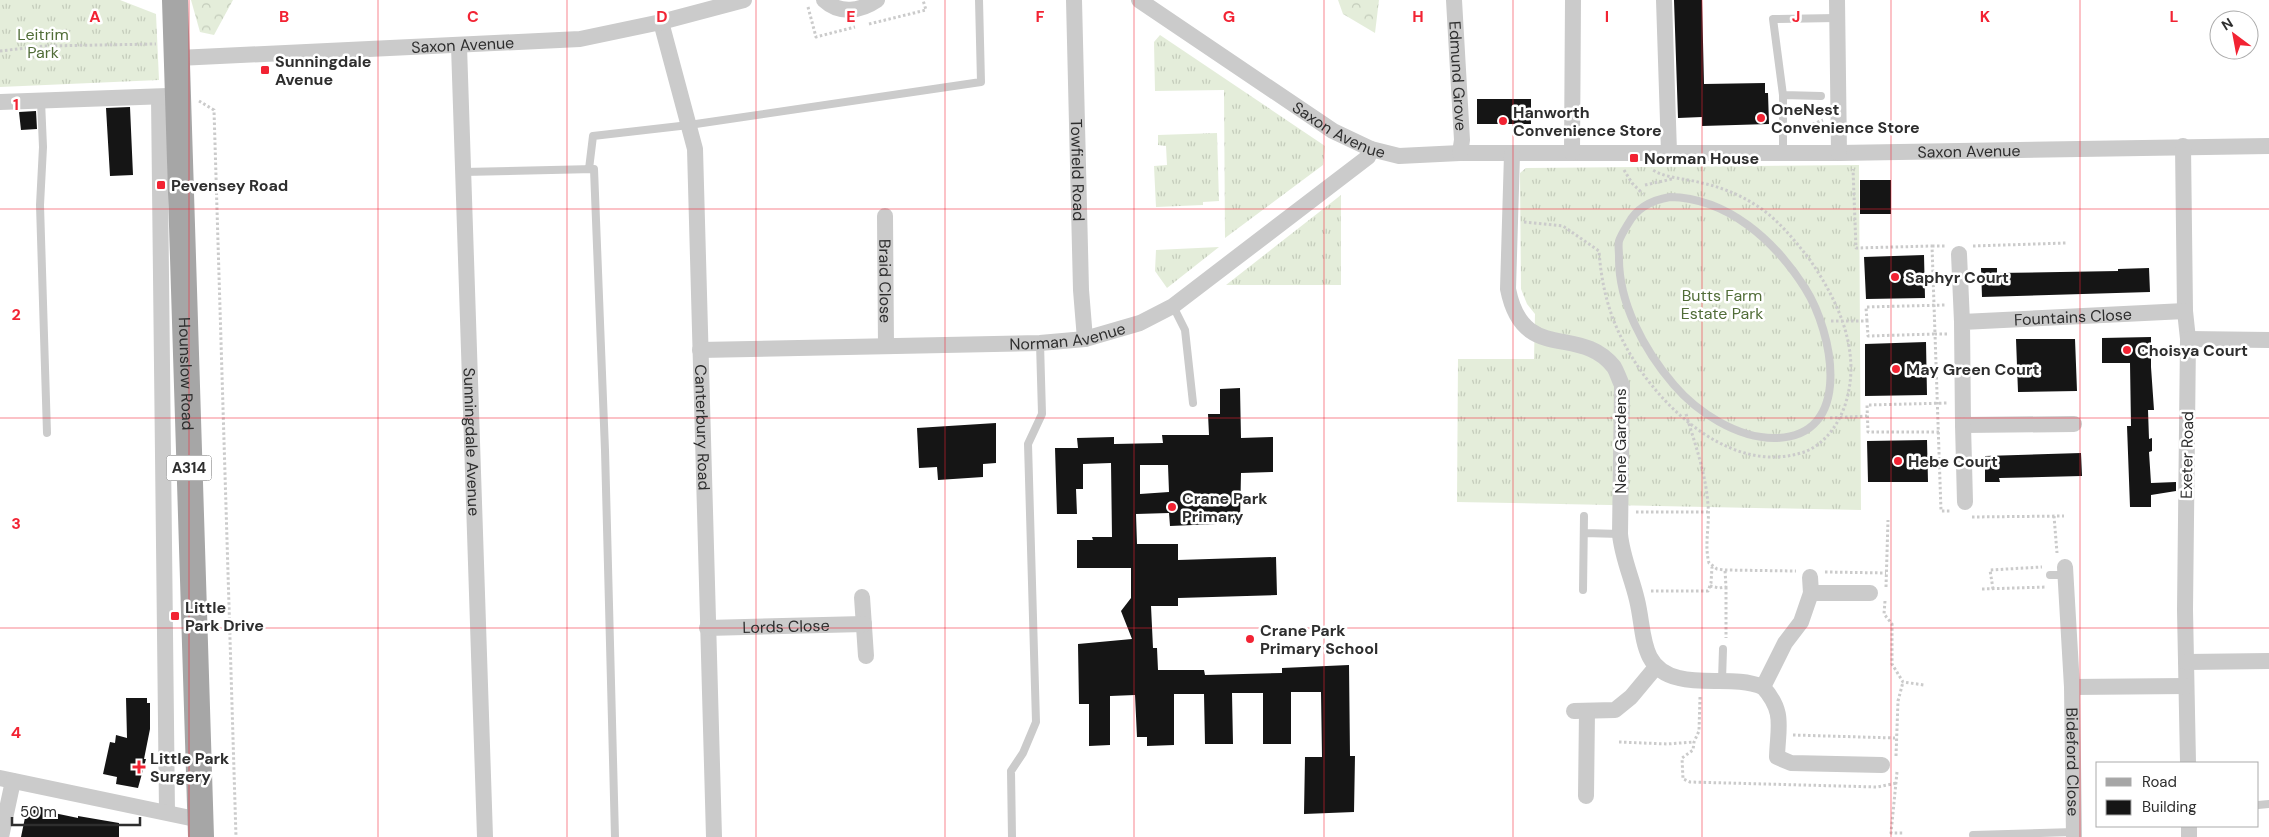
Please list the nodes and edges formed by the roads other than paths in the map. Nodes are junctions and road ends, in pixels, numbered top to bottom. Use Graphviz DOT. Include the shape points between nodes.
graph roads {
  1 [pos="175,0"];
  2 [pos="744,0"];
  3 [pos="824,0"];
  4 [pos="878,0"];
  5 [pos="979,0"];
  6 [pos="1074,0"];
  7 [pos="1139,0"];
  8 [pos="1454,0"];
  9 [pos="1573,0"];
  10 [pos="1664,0"];
  11 [pos="1837,0"];
  12 [pos="1836,18"];
  13 [pos="661,22"];
  14 [pos="170,44"];
  15 [pos="459,46"];
  16 [pos="1783,95"];
  17 [pos="168,96"];
  18 [pos="1821,96"];
  19 [pos="41,99"];
  20 [pos="0,102"];
  21 [pos="689,125"];
  22 [pos="2183,146"];
  23 [pos="2269,146"];
  24 [pos="1370,149"];
  25 [pos="1669,152"];
  26 [pos="1460,153"];
  27 [pos="1572,153"];
  28 [pos="1783,153"];
  29 [pos="1846,153"];
  30 [pos="1512,154"];
  31 [pos="589,169"];
  32 [pos="464,172"];
  33 [pos="885,216"];
  34 [pos="1959,248"];
  35 [pos="1174,306"];
  36 [pos="2185,311"];
  37 [pos="1962,327"];
  38 [pos="1085,339"];
  39 [pos="2188,339"];
  40 [pos="2269,340"];
  41 [pos="1040,343"];
  42 [pos="886,346"];
  43 [pos="700,350"];
  44 [pos="1193,403"];
  45 [pos="1820,418"];
  46 [pos="2074,424"];
  47 [pos="1963,425"];
  48 [pos="47,433"];
  49 [pos="1965,507"];
  50 [pos="1584,516"];
  51 [pos="1584,533"];
  52 [pos="1620,534"];
  53 [pos="2062,576"];
  54 [pos="1583,590"];
  55 [pos="1870,593"];
  56 [pos="862,597"];
  57 [pos="864,624"];
  58 [pos="707,628"];
  59 [pos="1723,648"];
  60 [pos="866,656"];
  61 [pos="2269,661"];
  62 [pos="2186,662"];
  63 [pos="1656,667"];
  64 [pos="1722,680"];
  65 [pos="2186,686"];
  66 [pos="1763,687"];
  67 [pos="2072,687"];
  68 [pos="2188,762"];
  69 [pos="1882,765"];
  70 [pos="7,779"];
  71 [pos="1586,796"];
  72 [pos="167,812"];
  73 [pos="201,828"];
  74 [pos="2074,834"];
  75 [pos="1973,835"];
  76 [pos="1,837"];
  77 [pos="485,837"];
  78 [pos="615,837"];
  79 [pos="714,837"];
  80 [pos="1012,837"];
  1 -- 14 [label="main road, Hounslow Road / A314"];
  2 -- 13 [label="street, Saxon Avenue"];
  3 -- 4 [label="street" via="840,9 854,10 868,7"];
  5 -- 21 [label="lane" via="981,82"];
  6 -- 38 [label="street, Towfield Road"];
  7 -- 24 [label="street, Saxon Avenue" via="1333,131"];
  8 -- 26 [label="street, Edmund Grove" via="1462,140"];
  9 -- 27 [label="street"];
  10 -- 25 [label="street"];
  11 -- 12 [label="street"];
  12 -- 16 [label="lane" via="1773,19"];
  12 -- 29 [label="street" via="1837,116"];
  13 -- 15 [label="street, Saxon Avenue" via="580,39"];
  13 -- 21 [label="street, Canterbury Road"];
  14 -- 15 [label="street, Saxon Avenue"];
  14 -- 17 [label="main road, Hounslow Road / A314"];
  15 -- 32 [label="street, Sunningdale Avenue"];
  16 -- 18 [label="lane"];
  16 -- 28 [label="lane"];
  17 -- 19 [label="street"];
  17 -- 72 [label="street"];
  17 -- 73 [label="main road, Hounslow Road / A314"];
  19 -- 20 [label="street"];
  19 -- 48 [label="lane" via="40,204"];
  21 -- 31 [label="lane" via="593,136"];
  21 -- 43 [label="street, Canterbury Road" via="695,149"];
  22 -- 23 [label="street, Saxon Avenue"];
  22 -- 29 [label="street, Saxon Avenue"];
  22 -- 36 [label="street, Exeter Road"];
  24 -- 26 [label="street, Saxon Avenue" via="1399,156"];
  24 -- 35 [label="street, Norman Avenue" via="1368,157"];
  25 -- 27 [label="street, Saxon Avenue"];
  25 -- 28 [label="street, Saxon Avenue"];
  26 -- 30 [label="street, Saxon Avenue"];
  27 -- 30 [label="street, Saxon Avenue"];
  28 -- 29 [label="street, Saxon Avenue"];
  30 -- 52 [label="street, Nene Gardens" via="1508,288 1511,307 1522,325 1538,337 1582,347 1599,354 1614,367 1622,385"];
  31 -- 32 [label="lane"];
  31 -- 78 [label="lane" via="594,169 605,450"];
  32 -- 77 [label="street, Sunningdale Avenue"];
  33 -- 42 [label="street, Braid Close"];
  34 -- 37 [label="street"];
  35 -- 38 [label="street, Norman Avenue" via="1140,323"];
  35 -- 44 [label="lane" via="1185,330"];
  36 -- 37 [label="street, Fountains Close"];
  36 -- 39 [label="street, Exeter Road"];
  37 -- 47 [label="street"];
  38 -- 41 [label="street, Norman Avenue"];
  39 -- 40 [label="street"];
  39 -- 62 [label="street, Exeter Road"];
  41 -- 42 [label="street, Norman Avenue"];
  41 -- 80 [label="lane" via="1042,414 1028,444 1036,722 1012,770"];
  42 -- 43 [label="street, Norman Avenue"];
  43 -- 58 [label="street, Canterbury Road"];
  45 -- 45 [label="lane" via="1828,403 1831,370 1827,340 1806,289 1788,264 1754,229 1709,203 1688,197 1651,201 1631,219 1619,241 1618,272 1636,326 1674,386 1717,421 1759,438 1798,434"];
  46 -- 47 [label="street"];
  47 -- 49 [label="street"];
  50 -- 51 [label="lane"];
  51 -- 52 [label="lane"];
  51 -- 54 [label="lane"];
  52 -- 63 [label="street, Nene Gardens" via="1638,601 1647,653"];
  53 -- 67 [label="street, Bideford Close"];
  55 -- 66 [label="street" via="1810,578 1801,622 1784,644"];
  56 -- 57 [label="street"];
  57 -- 58 [label="street, Lords Close"];
  57 -- 60 [label="street"];
  58 -- 79 [label="street, Canterbury Road"];
  59 -- 64 [label="lane"];
  61 -- 62 [label="street"];
  62 -- 65 [label="street, Exeter Road"];
  63 -- 64 [label="street" via="1681,679"];
  63 -- 71 [label="street" via="1631,697 1615,710 1581,711"];
  64 -- 66 [label="street" via="1750,682"];
  65 -- 67 [label="street, Bideford Close"];
  65 -- 68 [label="street, Exeter Road"];
  66 -- 69 [label="street" via="1775,701 1779,714 1777,757 1791,763"];
  67 -- 74 [label="street, Bideford Close"];
  70 -- 72 [label="street"];
  70 -- 76 [label="street"];
  72 -- 73 [label="street"];
  74 -- 75 [label="lane"];
}
